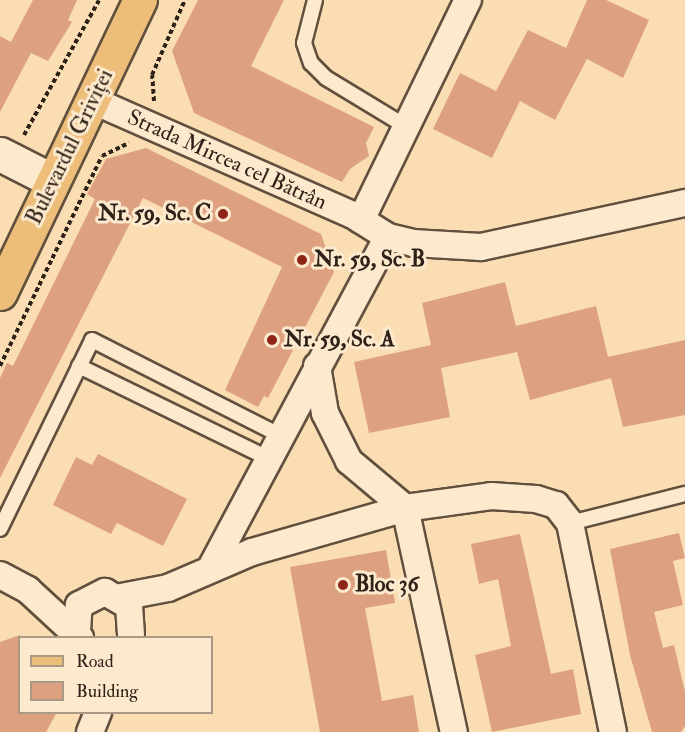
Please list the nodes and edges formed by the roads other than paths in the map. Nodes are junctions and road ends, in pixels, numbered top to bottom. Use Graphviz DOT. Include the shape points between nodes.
graph roads {
  1 [pos="140,0"];
  2 [pos="315,0"];
  3 [pos="468,0"];
  4 [pos="94,101"];
  5 [pos="407,127"];
  6 [pos="5,157"];
  7 [pos="53,181"];
  8 [pos="685,203"];
  9 [pos="361,220"];
  10 [pos="388,237"];
  11 [pos="0,293"];
  12 [pos="79,366"];
  13 [pos="317,366"];
  14 [pos="279,435"];
  15 [pos="268,458"];
  16 [pos="685,494"];
  17 [pos="405,508"];
  18 [pos="570,523"];
  19 [pos="0,530"];
  20 [pos="212,566"];
  21 [pos="0,575"];
  22 [pos="168,588"];
  23 [pos="28,590"];
  24 [pos="121,597"];
  25 [pos="86,598"];
  26 [pos="78,634"];
  27 [pos="130,636"];
  28 [pos="454,732"];
  29 [pos="613,732"];
  1 -- 4 [label="main road, Bulevardul Griviței"];
  2 -- 5 [label="lane" via="304,43 311,63 326,78"];
  3 -- 5 [label="street"];
  4 -- 7 [label="main road, Bulevardul Griviței"];
  4 -- 9 [label="street, Strada Mircea cel Bătrân"];
  5 -- 9 [label="street"];
  6 -- 7 [label="street"];
  7 -- 11 [label="main road, Bulevardul Griviței"];
  8 -- 10 [label="street, Strada Mircea cel Bătrân" via="481,247 413,243"];
  9 -- 10 [label="street, Strada Mircea cel Bătrân"];
  10 -- 13 [label="street"];
  12 -- 14 [label="lane" via="92,340"];
  12 -- 15 [label="lane"];
  12 -- 19 [label="lane"];
  13 -- 14 [label="street"];
  13 -- 17 [label="street" via="325,413 349,461"];
  14 -- 15 [label="street"];
  15 -- 20 [label="street"];
  16 -- 18 [label="lane"];
  17 -- 18 [label="street" via="491,496 536,499 556,505"];
  17 -- 20 [label="street"];
  17 -- 28 [label="street"];
  18 -- 29 [label="street"];
  20 -- 22 [label="street"];
  21 -- 23 [label="street"];
  22 -- 24 [label="street"];
  22 -- 27 [label="street"];
  23 -- 25 [label="street"];
  23 -- 26 [label="street"];
  24 -- 25 [label="street" via="105,592"];
  24 -- 27 [label="street" via="134,615"];
  25 -- 26 [label="street" via="75,617"];
}
